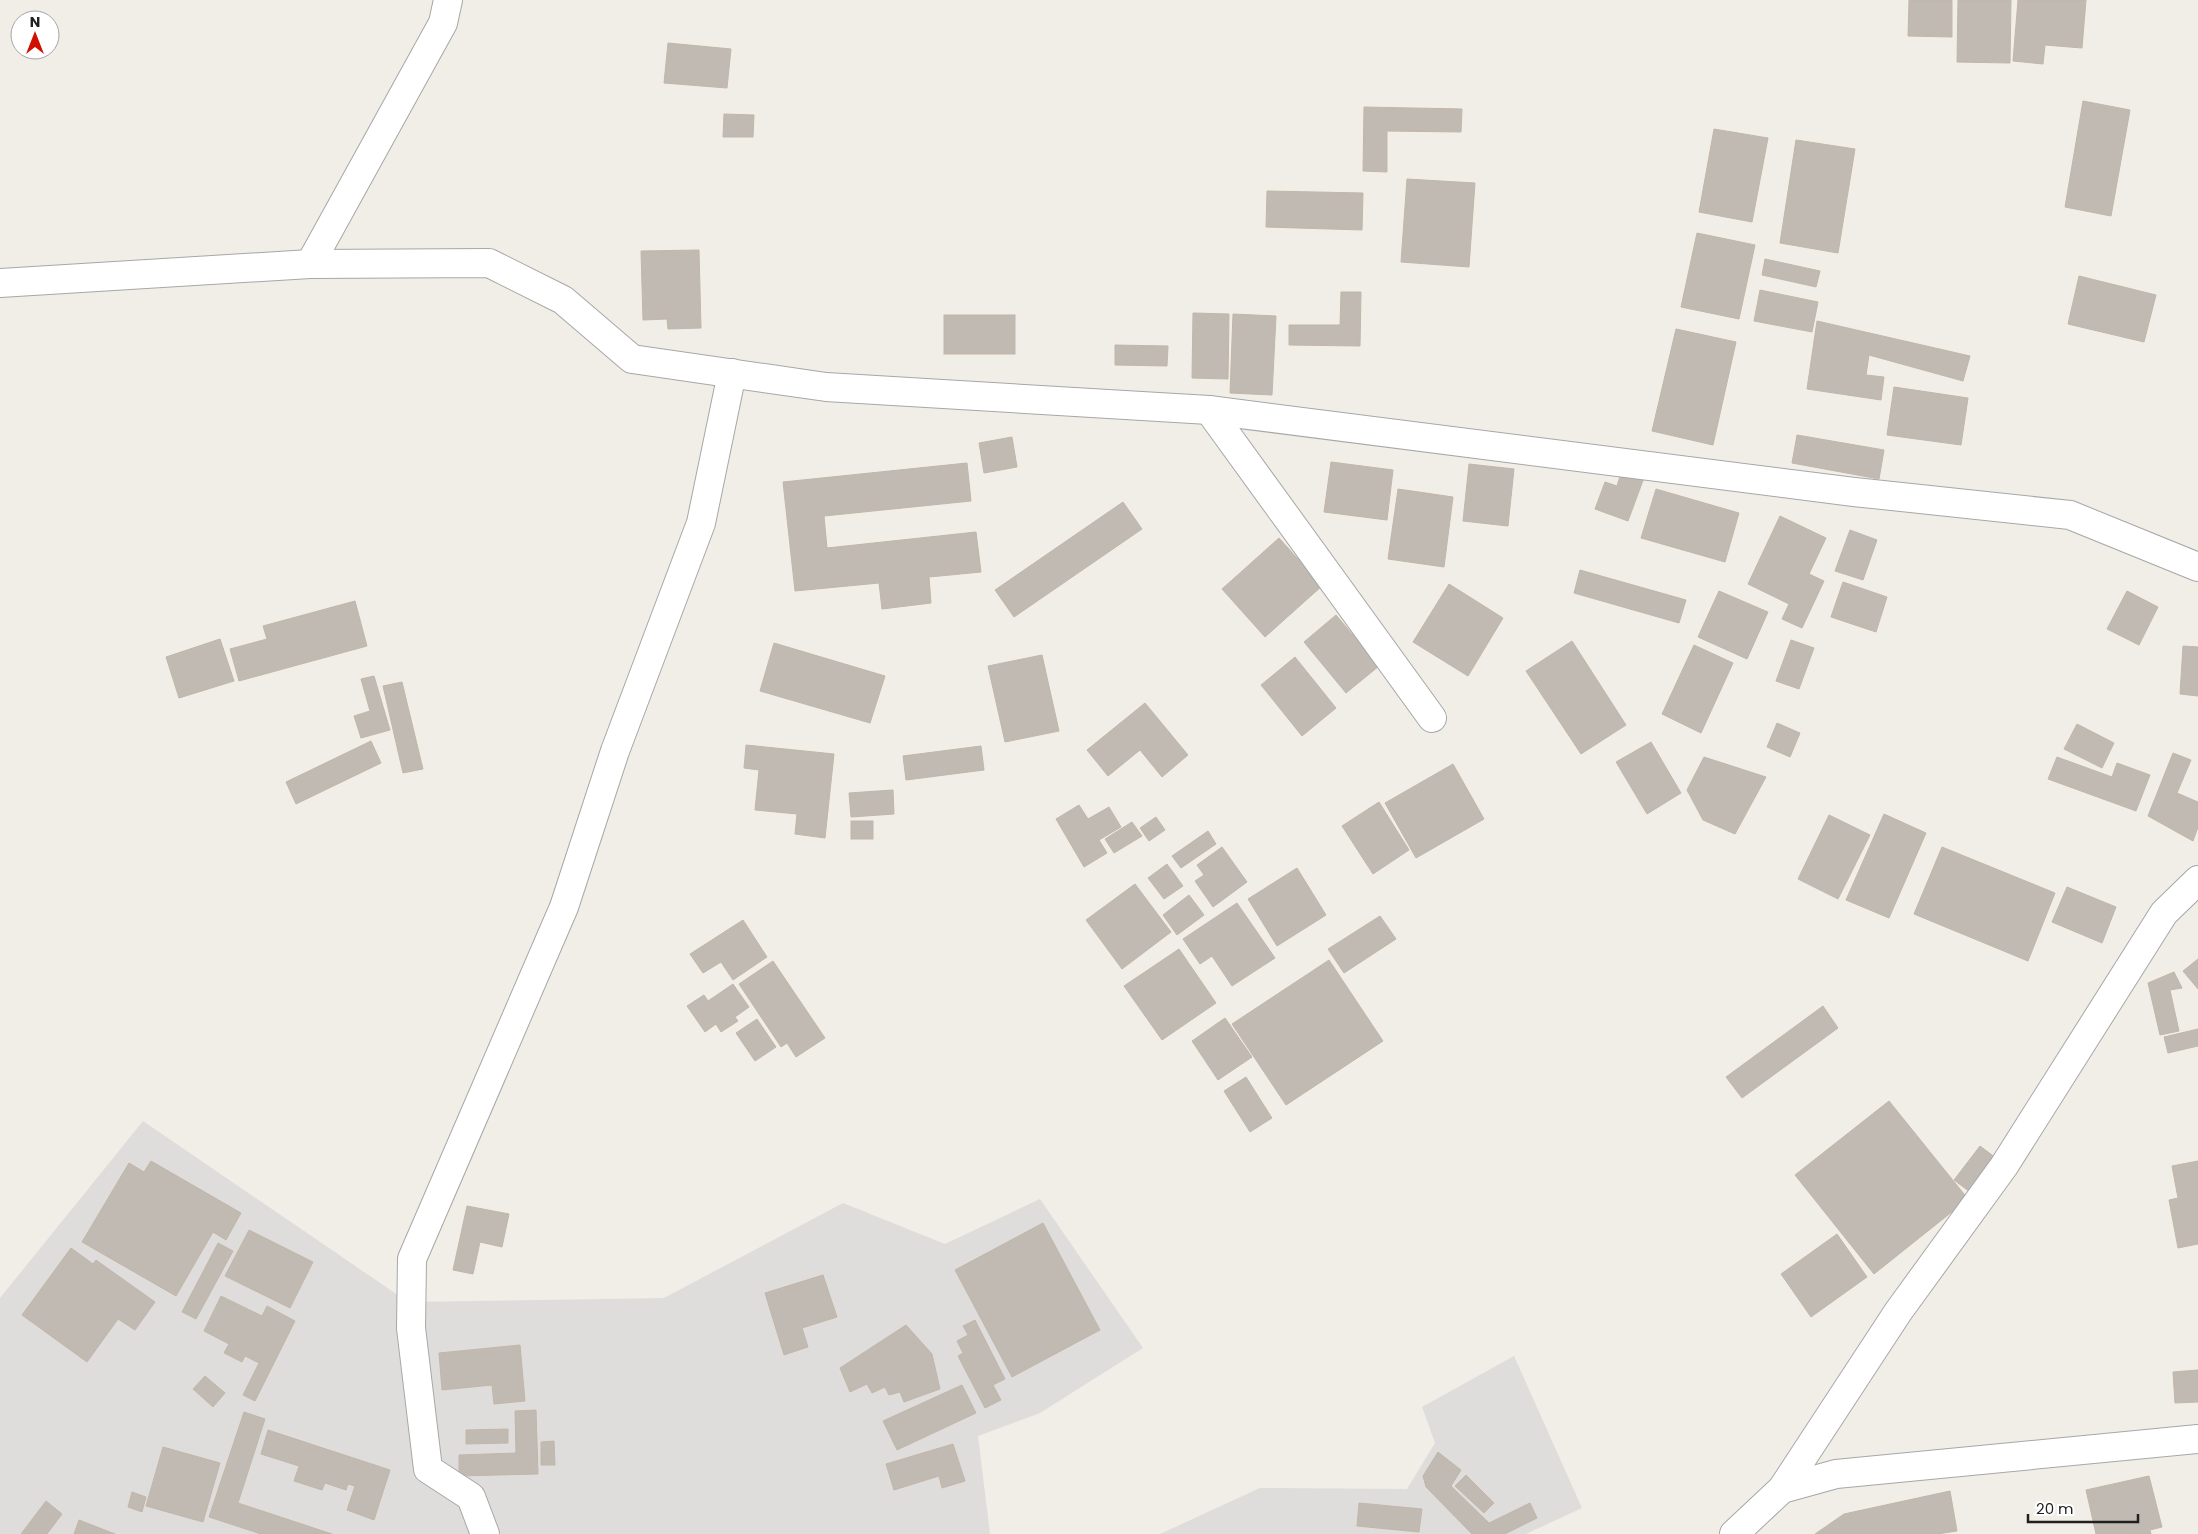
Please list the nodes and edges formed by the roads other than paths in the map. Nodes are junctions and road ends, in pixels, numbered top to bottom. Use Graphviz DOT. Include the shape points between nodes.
graph roads {
  1 [pos="448,0"];
  2 [pos="310,264"];
  3 [pos="0,284"];
  4 [pos="732,373"];
  5 [pos="1209,410"];
  6 [pos="2198,567"];
  7 [pos="1432,718"];
  8 [pos="2198,880"];
  9 [pos="2198,1438"];
  10 [pos="1782,1489"];
  11 [pos="484,1534"];
  12 [pos="1734,1534"];
  1 -- 2 [label="street" via="443,23"];
  2 -- 3 [label="street"];
  2 -- 4 [label="street" via="489,263 563,300 632,359"];
  4 -- 5 [label="street" via="826,387"];
  4 -- 11 [label="street" via="701,523 615,751 564,907 412,1259 411,1328 428,1469 471,1496"];
  5 -- 6 [label="street" via="1854,492 2070,515"];
  5 -- 7 [label="street"];
  8 -- 10 [label="street" via="2164,913 2004,1166 1898,1312"];
  9 -- 10 [label="street" via="1836,1474"];
  10 -- 12 [label="street"];
}
